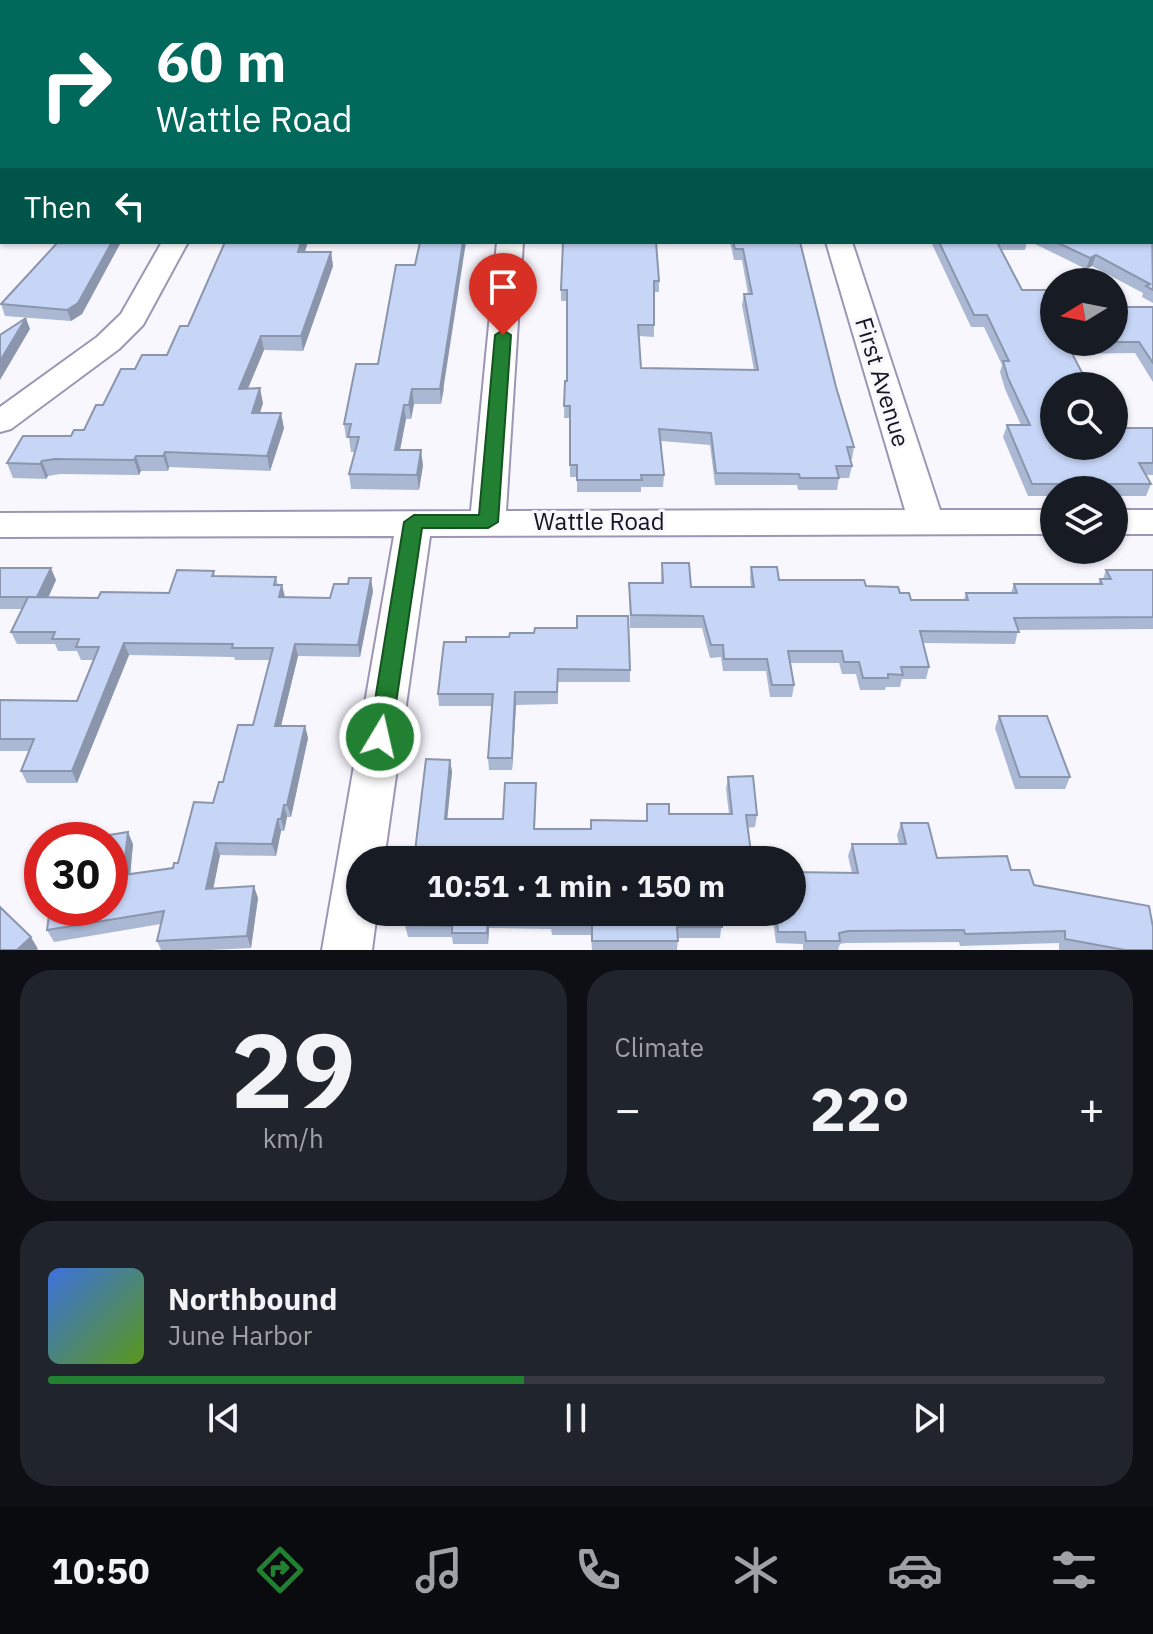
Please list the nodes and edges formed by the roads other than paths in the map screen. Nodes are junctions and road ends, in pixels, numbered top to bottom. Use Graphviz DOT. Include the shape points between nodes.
graph roads {
  1 [pos="174,244"];
  2 [pos="510,244"];
  3 [pos="840,244"];
  4 [pos="0,422"];
  5 [pos="926,521"];
  6 [pos="414,522"];
  7 [pos="488,522"];
  8 [pos="1040,522"];
  9 [pos="1128,522"];
  10 [pos="1153,522"];
  11 [pos="0,525"];
  12 [pos="363,846"];
  13 [pos="351,926"];
  14 [pos="347,950"];
  1 -- 4 [label="street" via="133,319"];
  2 -- 7 [label="street"];
  3 -- 5 [label="street, First Avenue"];
  5 -- 7 [label="street, Wattle Road"];
  5 -- 8 [label="street, Wattle Road"];
  6 -- 7 [label="street, Wattle Road"];
  6 -- 11 [label="street, Wattle Road"];
  6 -- 12 [label="street"];
  9 -- 10 [label="street"];
  13 -- 14 [label="street"];
}
